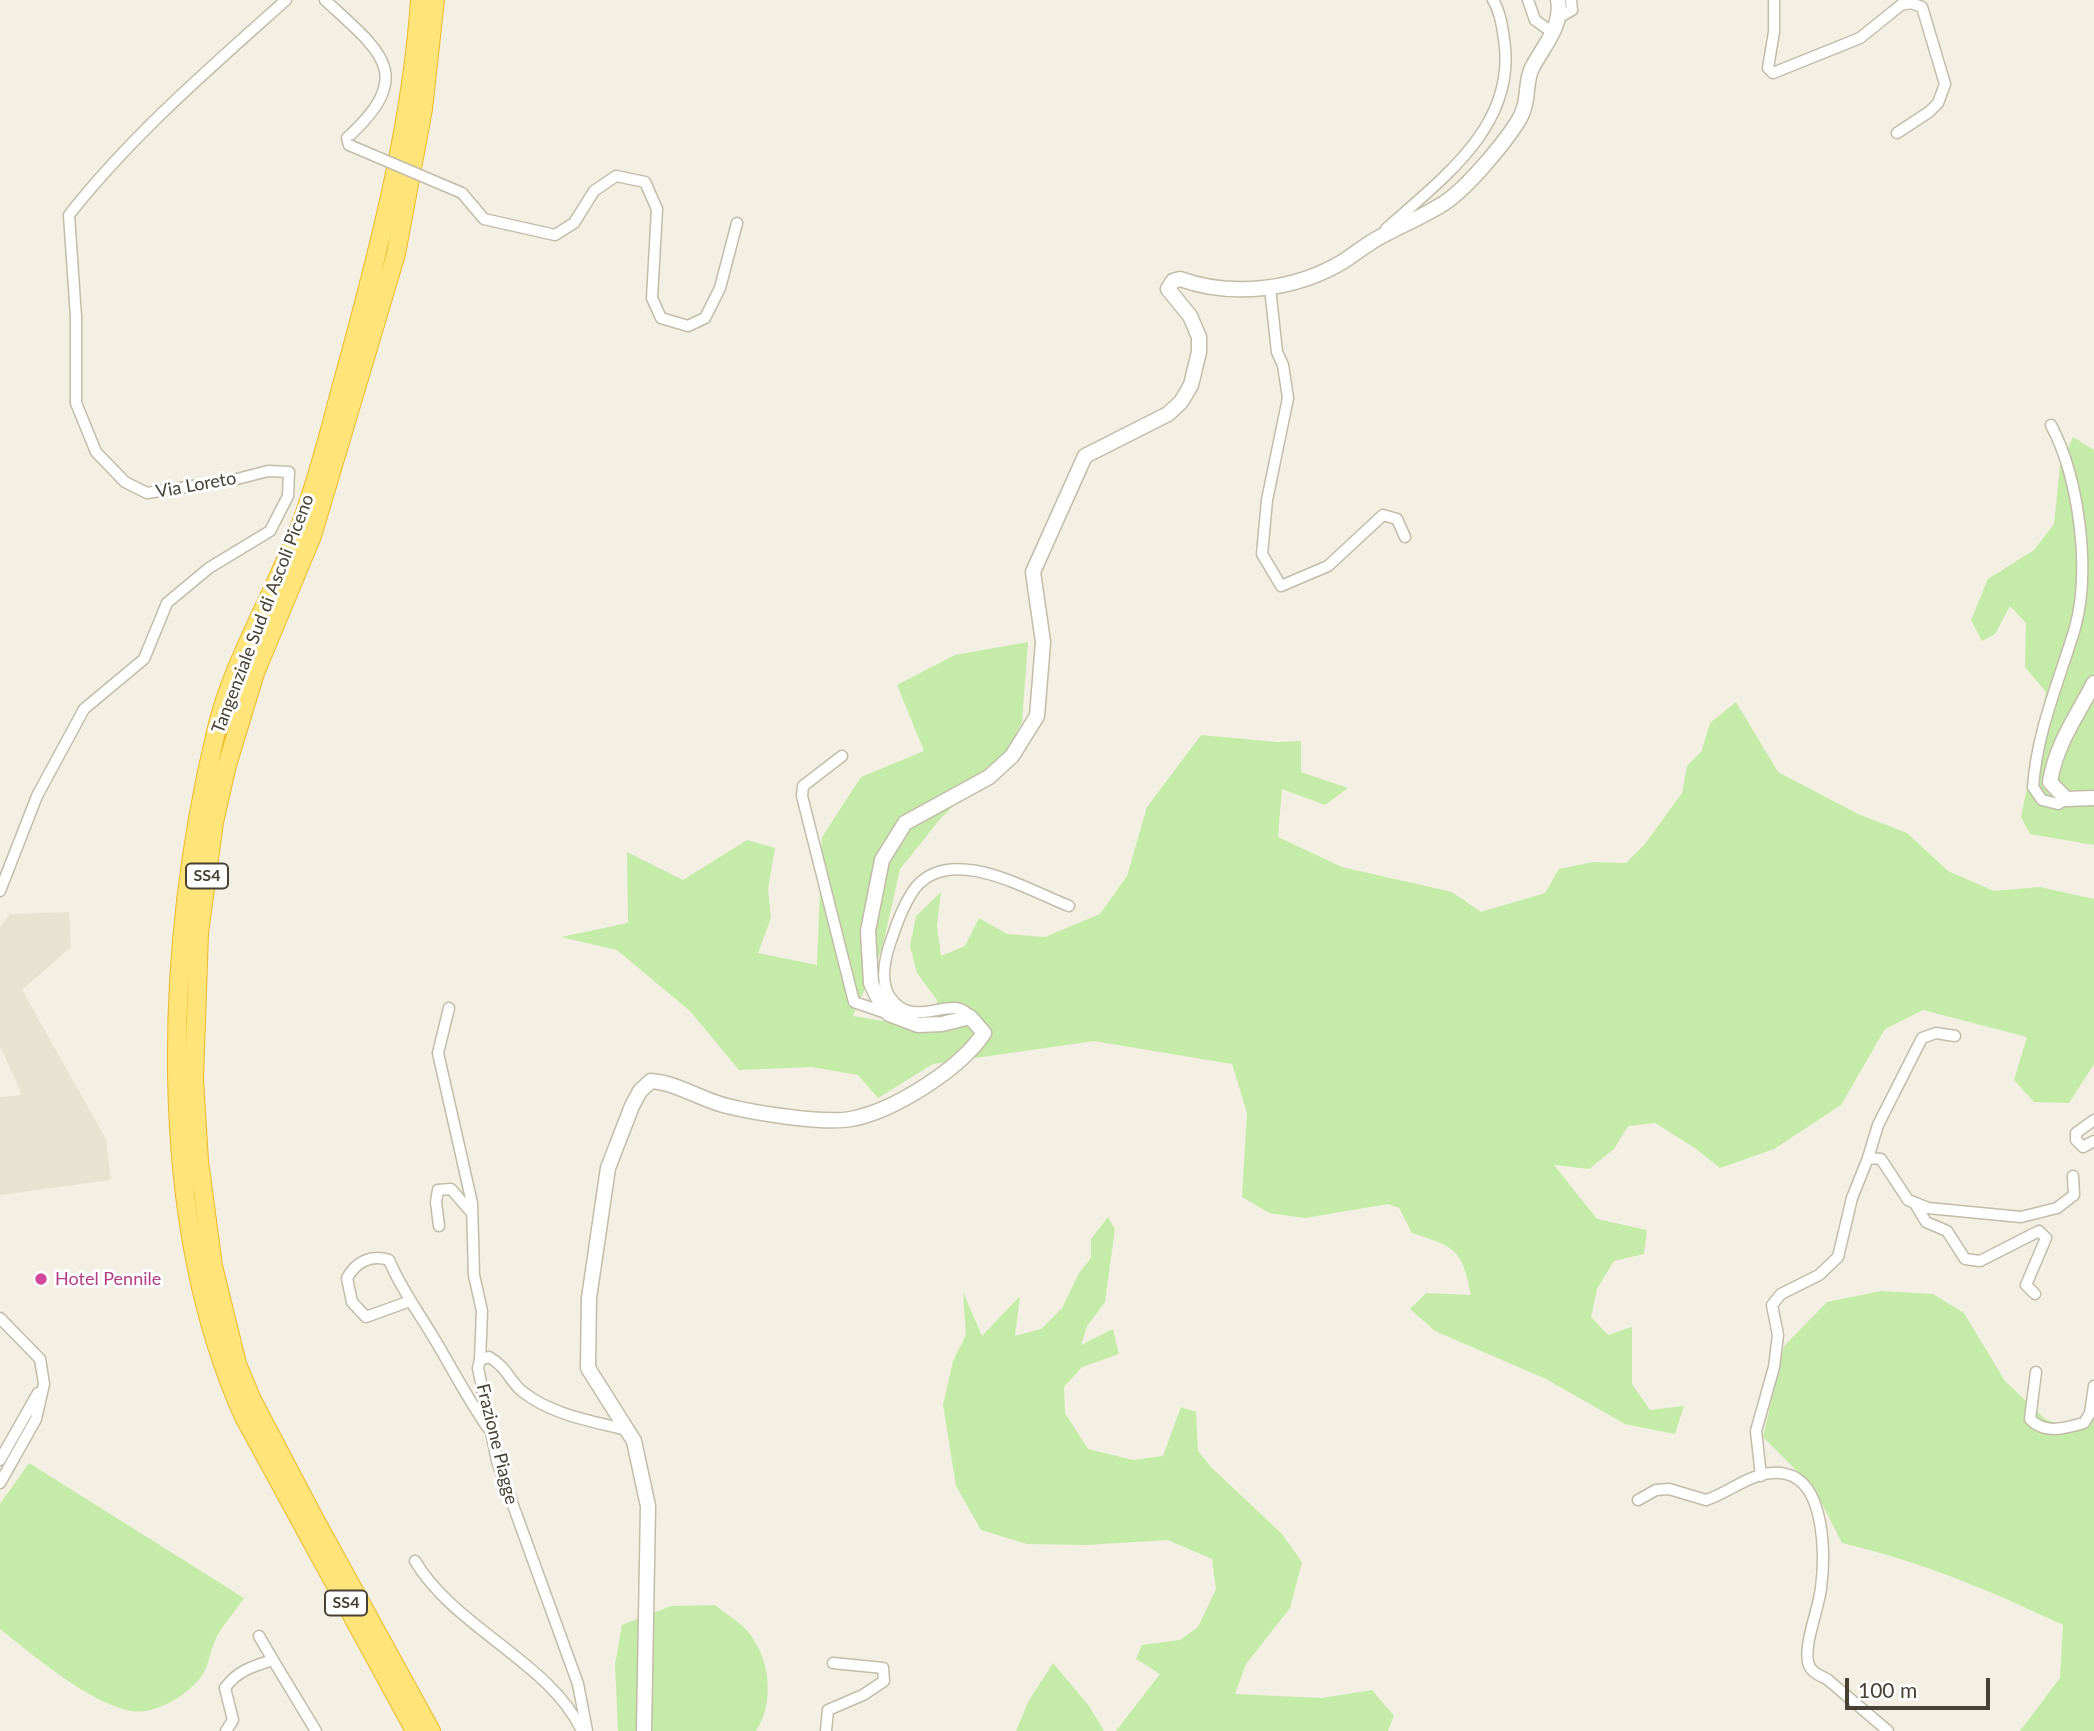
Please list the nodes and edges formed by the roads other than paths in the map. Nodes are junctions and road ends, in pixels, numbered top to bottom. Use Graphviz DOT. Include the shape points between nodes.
graph roads {
  1 [pos="286,0"];
  2 [pos="326,0"];
  3 [pos="420,0"];
  4 [pos="435,0"];
  5 [pos="1493,0"];
  6 [pos="1528,0"];
  7 [pos="1558,0"];
  8 [pos="1571,0"];
  9 [pos="1774,0"];
  10 [pos="1558,18"];
  11 [pos="1553,33"];
  12 [pos="1897,133"];
  13 [pos="737,223"];
  14 [pos="1377,238"];
  15 [pos="1269,288"];
  16 [pos="2051,425"];
  17 [pos="1405,537"];
  18 [pos="2094,683"];
  19 [pos="842,756"];
  20 [pos="2094,798"];
  21 [pos="2066,799"];
  22 [pos="0,891"];
  23 [pos="1069,906"];
  24 [pos="449,1008"];
  25 [pos="889,1014"];
  26 [pos="970,1017"];
  27 [pos="1955,1036"];
  28 [pos="2094,1120"];
  29 [pos="2094,1141"];
  30 [pos="1868,1158"];
  31 [pos="2073,1175"];
  32 [pos="1914,1202"];
  33 [pos="471,1212"];
  34 [pos="439,1226"];
  35 [pos="2035,1294"];
  36 [pos="410,1301"];
  37 [pos="0,1318"];
  38 [pos="5,1327"];
  39 [pos="480,1360"];
  40 [pos="2036,1372"];
  41 [pos="44,1384"];
  42 [pos="2094,1386"];
  43 [pos="627,1430"];
  44 [pos="492,1433"];
  45 [pos="0,1460"];
  46 [pos="1761,1476"];
  47 [pos="0,1483"];
  48 [pos="1638,1500"];
  49 [pos="415,1561"];
  50 [pos="259,1636"];
  51 [pos="273,1660"];
  52 [pos="833,1663"];
  53 [pos="226,1731"];
  54 [pos="316,1731"];
  55 [pos="415,1731"];
  56 [pos="431,1731"];
  57 [pos="585,1731"];
  58 [pos="644,1731"];
  59 [pos="826,1731"];
  60 [pos="1888,1731"];
  1 -- 22 [label="street, Via Loreto" via="167,111 69,215 76,402 96,452 125,482 147,493 268,471 289,472 288,496 271,531 209,568 167,603 144,659 84,709 37,796"];
  2 -- 13 [label="street, bridge" via="378,51 386,76 378,105 346,138 349,145 462,193 484,219 555,235 574,223 594,191 616,176 645,182 657,209 652,298 661,318 688,326 705,318 720,288"];
  3 -- 55 [label="highway, Tangenziale Sud di Ascoli Piceno / SS4" via="417,50 379,248 302,521 216,728 193,846 176,1060 197,1268 222,1369"];
  4 -- 56 [label="highway, Tangenziale Sud di Ascoli Piceno / SS4" via="423,109 396,254 312,536 255,673 216,810 199,933 194,1079 198,1161 213,1266 237,1364 314,1518"];
  5 -- 14 [label="street" via="1506,54 1504,83 1490,122 1462,159"];
  6 -- 11 [label="street" via="1535,20"];
  7 -- 10 [label="street"];
  8 -- 10 [label="street" via="1572,10"];
  9 -- 12 [label="street" via="1768,68 1773,74 1860,38 1901,5 1922,7 1945,85 1938,103"];
  10 -- 11 [label="street"];
  11 -- 14 [label="street" via="1530,71 1528,99 1518,122 1488,161 1443,204"];
  14 -- 15 [label="street" via="1342,262"];
  15 -- 17 [label="street" via="1288,398 1262,554 1273,575 1281,586 1328,566 1383,515 1397,519"];
  15 -- 25 [label="street" via="1219,288 1180,279 1168,289 1190,316 1199,337 1191,385 1168,414 1085,456 1033,572 1043,642 1037,716 1012,756 989,777 905,824 882,860 868,931 871,982"];
  16 -- 21 [label="street" via="2071,483 2082,572 2076,625 2038,747 2033,787 2042,800 2058,804"];
  18 -- 21 [label="street" via="2053,761 2050,782"];
  19 -- 25 [label="street" via="803,786 802,796 854,1002"];
  20 -- 21 [label="street"];
  23 -- 26 [label="street" via="964,869 933,874 916,887 887,951 889,995 901,1009 920,1015 958,1007"];
  24 -- 33 [label="street" via="439,1053 469,1183"];
  25 -- 26 [label="street" via="918,1025"];
  26 -- 43 [label="street" via="984,1033 971,1053 877,1111 848,1119 729,1106 667,1082 651,1081 640,1091 608,1168 589,1298 588,1368"];
  27 -- 30 [label="street" via="1936,1033 1922,1038 1878,1125"];
  28 -- 29 [label="street" via="2076,1132 2083,1147"];
  30 -- 32 [label="street" via="1881,1159 1908,1200"];
  30 -- 46 [label="street" via="1852,1198 1839,1257 1819,1275 1781,1294 1772,1305 1778,1335 1756,1431"];
  31 -- 32 [label="street" via="2074,1195 2057,1208 2021,1217 1928,1208"];
  32 -- 35 [label="street" via="1926,1222 1947,1231 1965,1259 1980,1261 2039,1231 2046,1238 2026,1285"];
  33 -- 34 [label="street" via="451,1189 438,1190"];
  33 -- 39 [label="street" via="474,1275 482,1311"];
  36 -- 36 [label="street" via="388,1260 366,1259 347,1278 352,1302 366,1317"];
  36 -- 44 [label="street"];
  37 -- 38 [label="street"];
  38 -- 41 [label="street" via="40,1359"];
  39 -- 43 [label="street, Frazione Piagge" via="489,1356 505,1367 521,1391 550,1409"];
  39 -- 44 [label="street, Frazione Piagge"];
  40 -- 42 [label="street" via="2030,1419 2037,1427 2057,1430 2084,1423"];
  41 -- 45 [label="street"];
  41 -- 47 [label="street" via="36,1419"];
  43 -- 58 [label="street" via="634,1441 648,1506"];
  44 -- 57 [label="street, Frazione Piagge" via="513,1510 578,1685"];
  46 -- 48 [label="street" via="1706,1500 1669,1489"];
  46 -- 60 [label="street" via="1788,1474 1794,1478 1810,1493 1822,1519 1821,1588 1808,1662 1815,1674"];
  49 -- 57 [label="street" via="446,1601 559,1697"];
  50 -- 51 [label="street"];
  51 -- 53 [label="street" via="233,1677 225,1688 233,1720"];
  51 -- 54 [label="street"];
  52 -- 59 [label="street" via="883,1668 884,1681 828,1710"];
}
